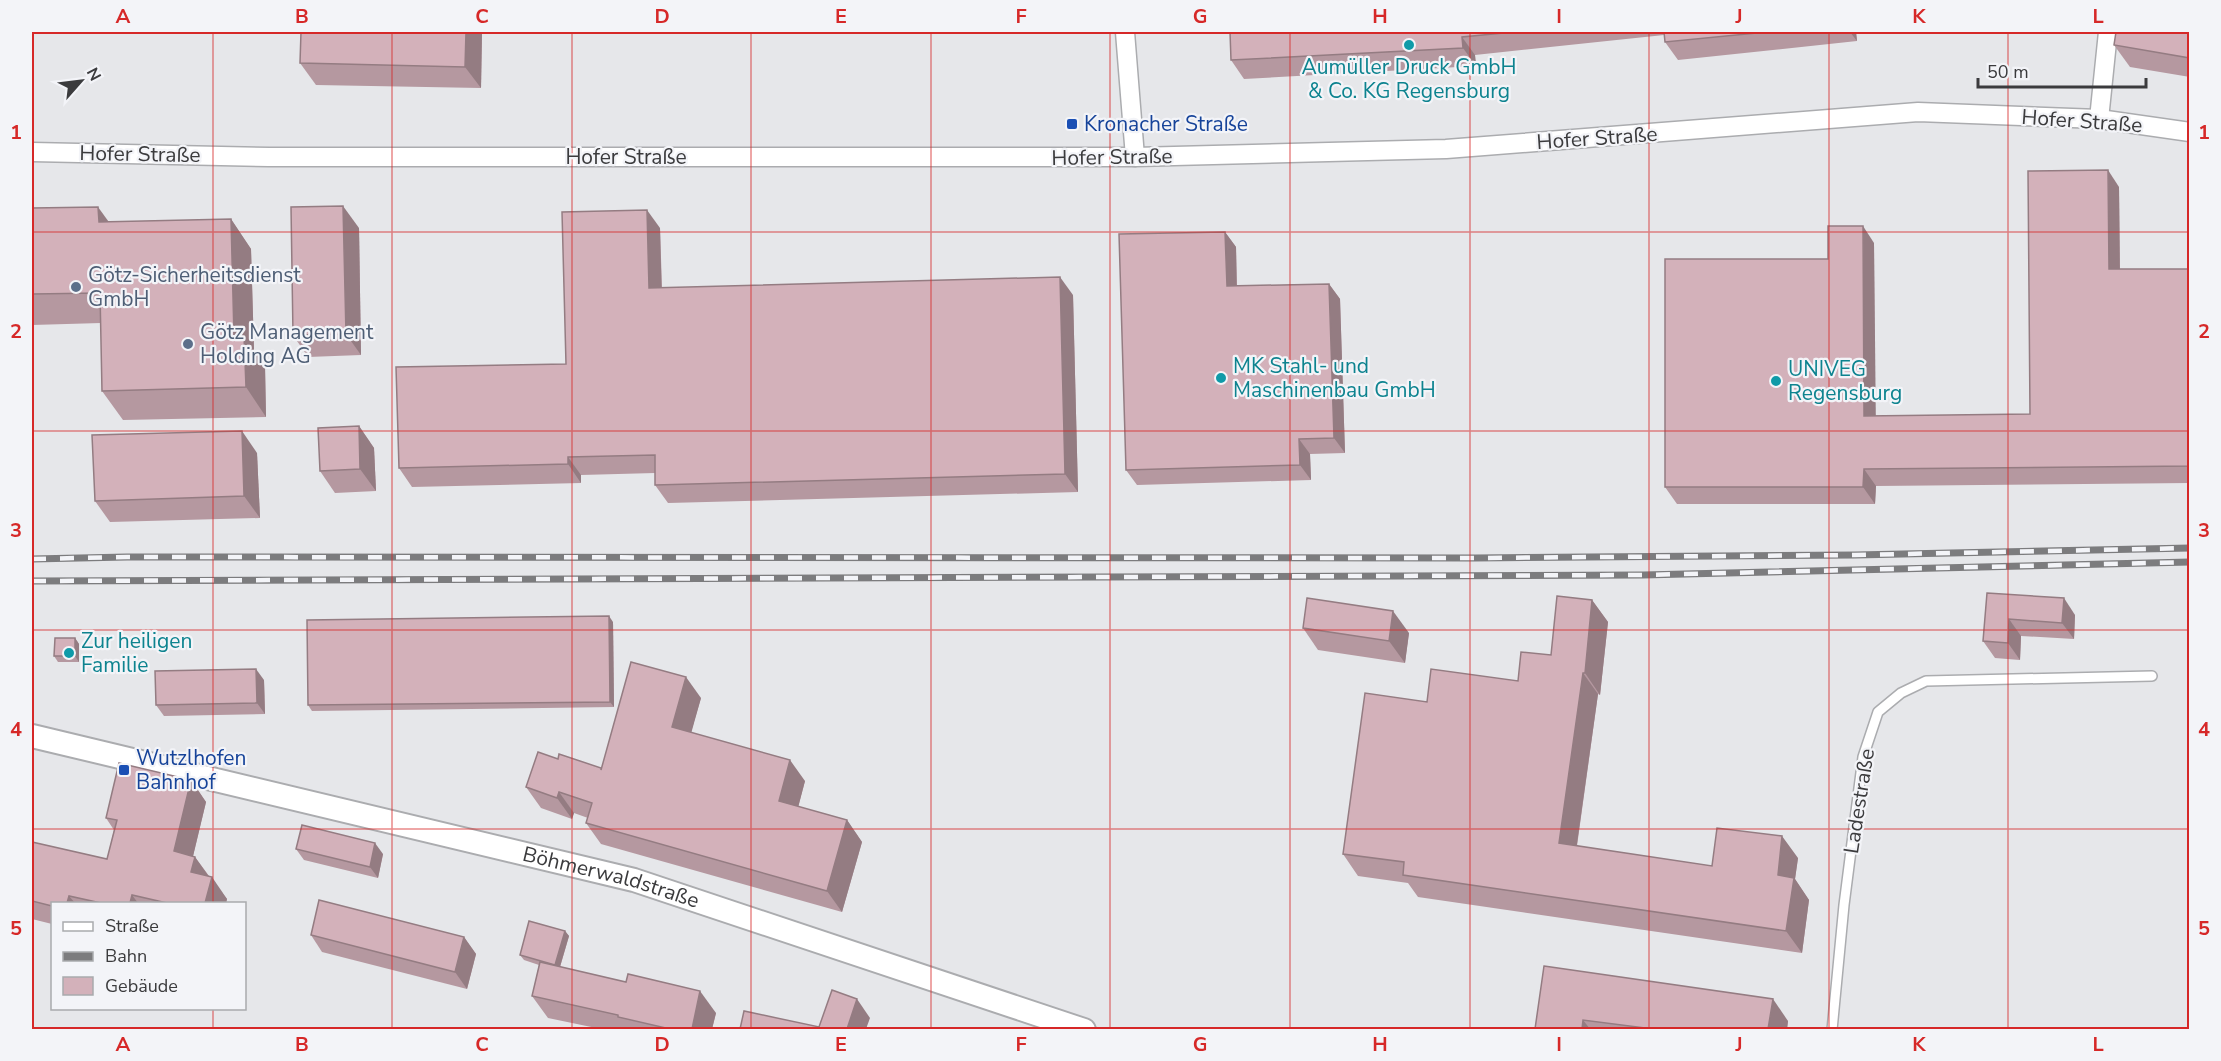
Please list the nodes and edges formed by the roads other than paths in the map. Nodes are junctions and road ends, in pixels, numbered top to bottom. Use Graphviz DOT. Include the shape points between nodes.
graph roads {
  1 [pos="1125,32"];
  2 [pos="2108,32"];
  3 [pos="2099,119"];
  4 [pos="2190,132"];
  5 [pos="32,152"];
  6 [pos="1135,157"];
  7 [pos="2152,676"];
  8 [pos="32,736"];
  9 [pos="1084,1029"];
  10 [pos="1832,1029"];
  1 -- 6 [label="street"];
  2 -- 3 [label="street"];
  3 -- 4 [label="street, Hofer Straße"];
  3 -- 6 [label="street, Hofer Straße" via="1918,112 1446,149"];
  5 -- 6 [label="street, Hofer Straße" via="269,157"];
  7 -- 10 [label="lane, Ladestraße" via="1926,681 1901,693 1878,712 1863,757"];
  8 -- 9 [label="street, Böhmerwaldstraße" via="634,880"];
}
